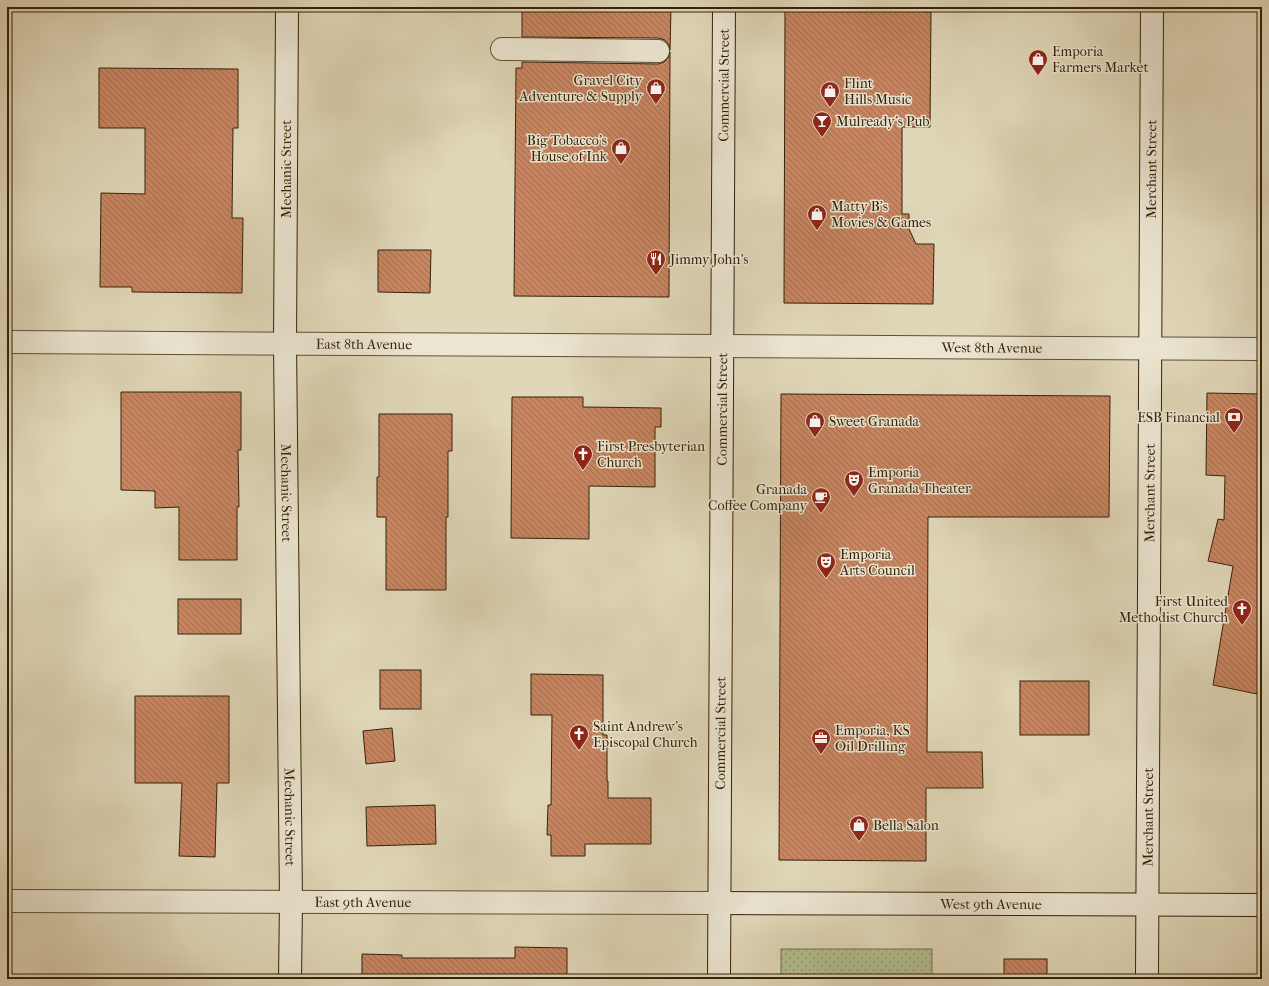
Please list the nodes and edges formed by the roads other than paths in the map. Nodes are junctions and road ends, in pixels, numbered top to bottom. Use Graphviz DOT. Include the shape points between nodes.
graph roads {
  1 [pos="287,7"];
  2 [pos="724,7"];
  3 [pos="1152,7"];
  4 [pos="502,49"];
  5 [pos="658,51"];
  6 [pos="7,342"];
  7 [pos="285,344"];
  8 [pos="722,346"];
  9 [pos="1151,348"];
  10 [pos="1262,349"];
  11 [pos="7,901"];
  12 [pos="291,902"];
  13 [pos="719,903"];
  14 [pos="1148,904"];
  15 [pos="1262,905"];
  16 [pos="290,979"];
  17 [pos="719,979"];
  18 [pos="1147,979"];
  1 -- 7 [label="street, Mechanic Street"];
  2 -- 8 [label="street, Commercial Street"];
  3 -- 9 [label="street, Merchant Street"];
  4 -- 5 [label="street"];
  6 -- 7 [label="street, East 8th Avenue"];
  7 -- 8 [label="street, East 8th Avenue"];
  7 -- 12 [label="street, Mechanic Street"];
  8 -- 9 [label="street, West 8th Avenue"];
  8 -- 13 [label="street, Commercial Street"];
  9 -- 10 [label="street, West 8th Avenue"];
  9 -- 14 [label="street, Merchant Street"];
  11 -- 12 [label="street, East 9th Avenue"];
  12 -- 13 [label="street, East 9th Avenue"];
  12 -- 16 [label="street, Mechanic Street"];
  13 -- 14 [label="street, West 9th Avenue"];
  13 -- 17 [label="street, Commercial Street"];
  14 -- 15 [label="street, West 9th Avenue"];
  14 -- 18 [label="street, Merchant Street"];
}
